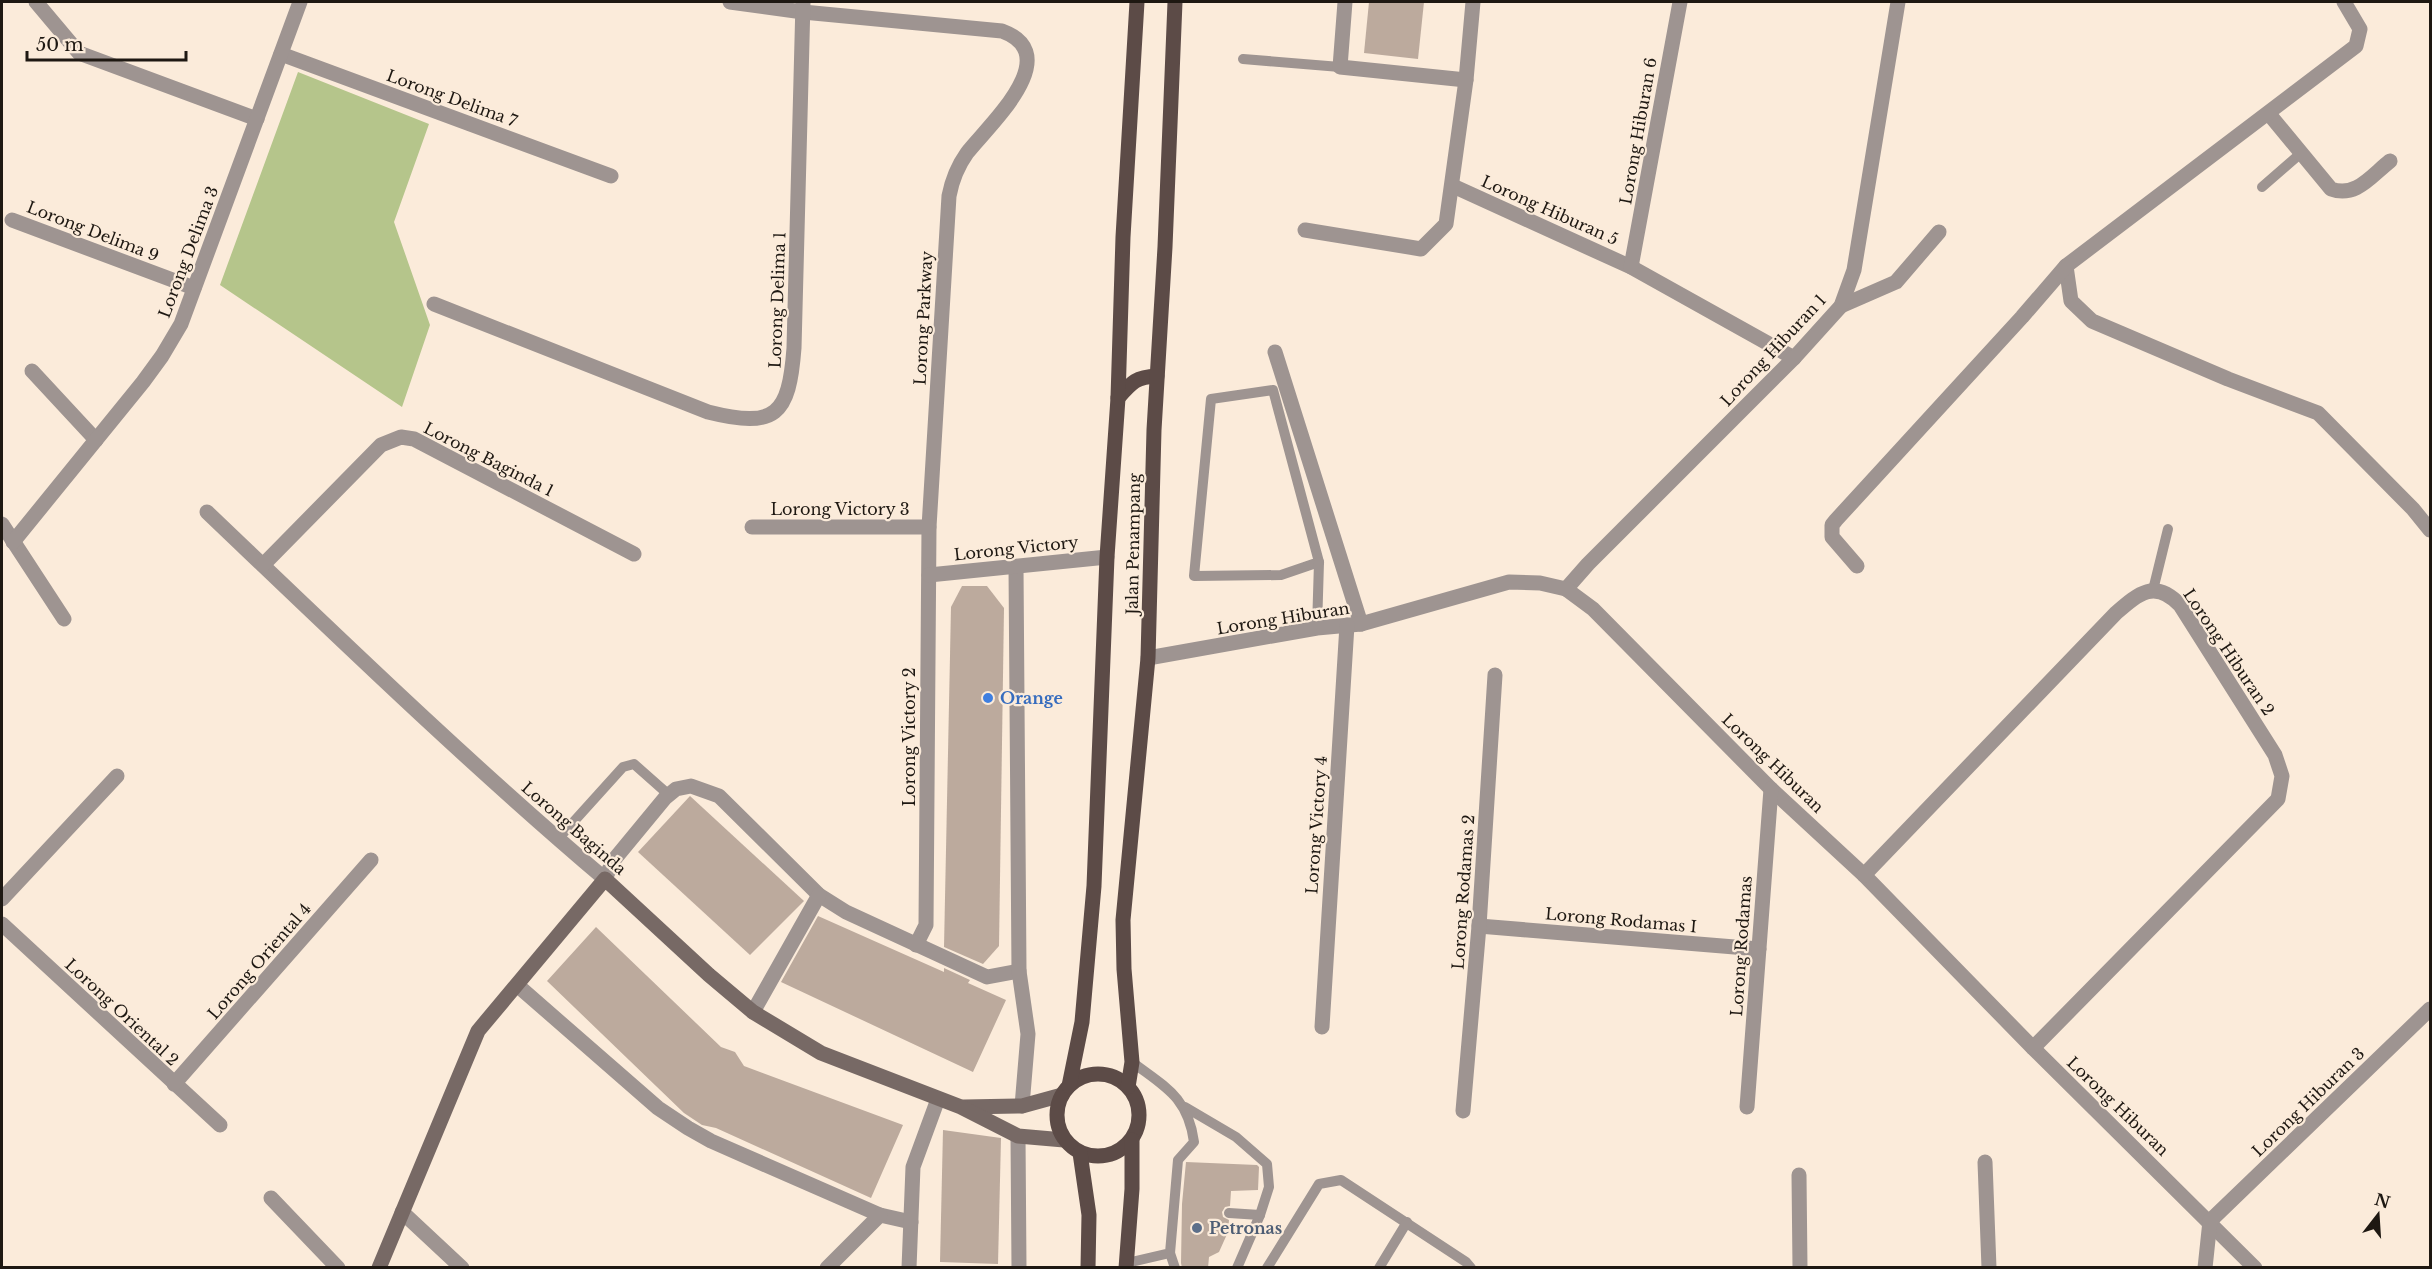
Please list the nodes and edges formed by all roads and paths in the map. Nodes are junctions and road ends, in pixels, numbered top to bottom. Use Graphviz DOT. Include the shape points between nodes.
graph roads {
  1 [pos="36,2"];
  2 [pos="300,2"];
  3 [pos="730,2"];
  4 [pos="1137,2"];
  5 [pos="1175,2"];
  6 [pos="1345,2"];
  7 [pos="1473,2"];
  8 [pos="1680,2"];
  9 [pos="1898,2"];
  10 [pos="2344,2"];
  11 [pos="803,7"];
  12 [pos="281,54"];
  13 [pos="1243,59"];
  14 [pos="1340,67"];
  15 [pos="1466,80"];
  16 [pos="2269,114"];
  17 [pos="257,119"];
  18 [pos="2300,154"];
  19 [pos="2390,161"];
  20 [pos="611,176"];
  21 [pos="1453,186"];
  22 [pos="2262,187"];
  23 [pos="12,220"];
  24 [pos="1305,230"];
  25 [pos="1939,232"];
  26 [pos="2066,266"];
  27 [pos="1631,267"];
  28 [pos="194,288"];
  29 [pos="434,304"];
  30 [pos="1841,306"];
  31 [pos="1275,352"];
  32 [pos="1794,358"];
  33 [pos="32,371"];
  34 [pos="1157,376"];
  35 [pos="1118,398"];
  36 [pos="96,440"];
  37 [pos="207,512"];
  38 [pos="2,525"];
  39 [pos="752,527"];
  40 [pos="929,527"];
  41 [pos="2168,529"];
  42 [pos="2430,530"];
  43 [pos="13,542"];
  44 [pos="634,554"];
  45 [pos="1107,557"];
  46 [pos="1319,562"];
  47 [pos="263,566"];
  48 [pos="1857,566"];
  49 [pos="1016,567"];
  50 [pos="929,575"];
  51 [pos="1566,589"];
  52 [pos="2153,590"];
  53 [pos="64,619"];
  54 [pos="1354,625"];
  55 [pos="1317,628"];
  56 [pos="1148,658"];
  57 [pos="1495,675"];
  58 [pos="117,776"];
  59 [pos="1771,789"];
  60 [pos="669,795"];
  61 [pos="558,839"];
  62 [pos="371,860"];
  63 [pos="1864,875"];
  64 [pos="605,879"];
  65 [pos="819,895"];
  66 [pos="2,899"];
  67 [pos="2,924"];
  68 [pos="1479,926"];
  69 [pos="915,945"];
  70 [pos="1759,949"];
  71 [pos="1020,971"];
  72 [pos="517,985"];
  73 [pos="2430,1008"];
  74 [pos="753,1012"];
  75 [pos="1322,1028"];
  76 [pos="2033,1048"];
  77 [pos="1132,1062"];
  78 [pos="174,1084"];
  79 [pos="1128,1087"];
  80 [pos="1065,1090"];
  81 [pos="938,1100"];
  82 [pos="1022,1106"];
  83 [pos="961,1107"];
  84 [pos="1184,1107"];
  85 [pos="1747,1107"];
  86 [pos="1463,1111"];
  87 [pos="220,1125"];
  88 [pos="1018,1136"];
  89 [pos="1064,1140"];
  90 [pos="1132,1140"];
  91 [pos="1080,1153"];
  92 [pos="1985,1162"];
  93 [pos="1798,1175"];
  94 [pos="271,1198"];
  95 [pos="402,1212"];
  96 [pos="1229,1213"];
  97 [pos="880,1215"];
  98 [pos="1260,1215"];
  99 [pos="2210,1221"];
  100 [pos="911,1222"];
  101 [pos="1407,1222"];
  102 [pos="1170,1253"];
  103 [pos="1126,1265"];
  104 [pos="338,1268"];
  105 [pos="379,1268"];
  106 [pos="462,1268"];
  107 [pos="827,1268"];
  108 [pos="909,1268"];
  109 [pos="1019,1268"];
  110 [pos="1088,1268"];
  111 [pos="1175,1268"];
  112 [pos="1237,1268"];
  113 [pos="1267,1268"];
  114 [pos="1379,1268"];
  115 [pos="1471,1268"];
  116 [pos="1800,1268"];
  117 [pos="1989,1268"];
  118 [pos="2205,1268"];
  119 [pos="2255,1268"];
  1 -- 17 [label="street" via="79,53"];
  2 -- 12 [label="street, Lorong Delima 3"];
  3 -- 11 [label="street"];
  4 -- 35 [label="main road, Jalan Penampang"];
  5 -- 34 [label="main road, Jalan Penampang"];
  6 -- 14 [label="street"];
  7 -- 15 [label="street"];
  8 -- 27 [label="street, Lorong Hiburan 6"];
  9 -- 30 [label="street, Lorong Hiburan 1" via="1854,270"];
  10 -- 16 [label="street" via="2360,29 2356,46"];
  11 -- 29 [label="street, Lorong Delima 1" via="792,381 777,411 766,417 736,419 708,412"];
  11 -- 40 [label="street, Lorong Parkway" via="990,29 1014,35 1023,45 1028,61 1004,111 958,167 949,196"];
  12 -- 17 [label="street, Lorong Delima 3"];
  12 -- 20 [label="street, Lorong Delima 7"];
  13 -- 14 [label="lane"];
  14 -- 15 [label="street"];
  15 -- 21 [label="street"];
  16 -- 18 [label="street"];
  16 -- 26 [label="street"];
  17 -- 28 [label="street, Lorong Delima 3"];
  18 -- 19 [label="street" via="2331,189 2341,193 2352,192"];
  18 -- 22 [label="lane"];
  21 -- 24 [label="street" via="1446,224 1421,249"];
  21 -- 27 [label="street, Lorong Hiburan 5"];
  23 -- 28 [label="street, Lorong Delima 9"];
  25 -- 30 [label="street" via="1896,282"];
  26 -- 42 [label="street" via="2071,301 2092,321 2318,413"];
  26 -- 48 [label="street" via="1832,525 1832,537"];
  27 -- 32 [label="street, Lorong Hiburan 5"];
  28 -- 36 [label="street, Lorong Delima 3" via="181,324 162,356"];
  30 -- 32 [label="street, Lorong Hiburan 1"];
  31 -- 54 [label="street"];
  32 -- 51 [label="street, Lorong Hiburan 1"];
  33 -- 36 [label="street"];
  34 -- 35 [label="main road" via="1142,376"];
  34 -- 56 [label="main road, Jalan Penampang"];
  35 -- 45 [label="main road, Jalan Penampang"];
  36 -- 43 [label="street, Lorong Delima 3"];
  37 -- 47 [label="street, Lorong Baginda"];
  38 -- 43 [label="street"];
  39 -- 40 [label="street, Lorong Victory 3"];
  40 -- 50 [label="street, Lorong Victory 2"];
  41 -- 52 [label="lane"];
  43 -- 53 [label="street"];
  44 -- 47 [label="street, Lorong Baginda 1" via="414,440 401,437 381,445"];
  45 -- 49 [label="street, Lorong Victory"];
  45 -- 80 [label="main road, Jalan Penampang" via="1094,886 1082,1022"];
  46 -- 46 [label="lane" via="1273,390 1211,399 1194,576 1281,575"];
  46 -- 55 [label="lane"];
  47 -- 61 [label="street, Lorong Baginda" via="410,707"];
  49 -- 50 [label="street, Lorong Victory"];
  49 -- 71 [label="street"];
  50 -- 69 [label="street, Lorong Victory 2" via="926,925"];
  51 -- 54 [label="street, Lorong Hiburan" via="1509,582"];
  51 -- 59 [label="street, Lorong Hiburan" via="1593,609"];
  52 -- 63 [label="street" via="2132,599 2116,613"];
  52 -- 76 [label="street, Lorong Hiburan 2" via="2168,593 2180,605 2275,754 2282,776 2278,799"];
  54 -- 55 [label="street, Lorong Hiburan"];
  54 -- 75 [label="street, Lorong Victory 4"];
  55 -- 56 [label="street, Lorong Hiburan"];
  56 -- 77 [label="main road, Jalan Penampang" via="1123,920"];
  57 -- 68 [label="street, Lorong Rodamas 2"];
  58 -- 66 [label="street"];
  59 -- 63 [label="street, Lorong Hiburan"];
  59 -- 70 [label="street, Lorong Rodamas"];
  60 -- 61 [label="lane" via="634,764 628,765"];
  60 -- 64 [label="street" via="613,861"];
  60 -- 65 [label="street" via="690,786 720,796"];
  61 -- 64 [label="street, Lorong Baginda"];
  62 -- 78 [label="street, Lorong Oriental 4"];
  63 -- 76 [label="street, Lorong Hiburan"];
  64 -- 72 [label="street"];
  64 -- 74 [label="street, Lorong Baginda"];
  65 -- 69 [label="street"];
  65 -- 74 [label="street"];
  67 -- 78 [label="street, Lorong Oriental 2"];
  68 -- 70 [label="street, Lorong Rodamas I"];
  68 -- 86 [label="street, Lorong Rodamas 2"];
  69 -- 71 [label="street" via="987,977"];
  70 -- 85 [label="street, Lorong Rodamas"];
  71 -- 82 [label="street" via="1028,1034"];
  72 -- 95 [label="street" via="478,1031"];
  72 -- 97 [label="street" via="658,1107 688,1128"];
  73 -- 99 [label="street, Lorong Hiburan 3"];
  74 -- 81 [label="street, Lorong Baginda" via="820,1053"];
  76 -- 99 [label="street, Lorong Hiburan"];
  77 -- 79 [label="main road, Jalan Penampang"];
  77 -- 84 [label="lane" via="1168,1089"];
  78 -- 87 [label="street, Lorong Oriental 2"];
  79 -- 80 [label="main road" via="1115,1077 1099,1074 1083,1077"];
  79 -- 90 [label="main road" via="1138,1103 1139,1122"];
  80 -- 82 [label="street, Lorong Baginda"];
  80 -- 89 [label="main road" via="1057,1110"];
  81 -- 83 [label="street, Lorong Baginda"];
  81 -- 100 [label="street" via="914,1167"];
  82 -- 83 [label="street, Lorong Baginda"];
  83 -- 88 [label="street, Lorong Baginda"];
  84 -- 98 [label="lane" via="1236,1137 1267,1164 1269,1187"];
  84 -- 102 [label="lane" via="1194,1142 1178,1160 1177,1211"];
  88 -- 89 [label="street, Lorong Baginda"];
  88 -- 109 [label="street"];
  89 -- 91 [label="main road"];
  90 -- 91 [label="main road" via="1117,1152 1098,1157"];
  90 -- 103 [label="main road"];
  91 -- 110 [label="main road" via="1089,1215"];
  92 -- 117 [label="street"];
  93 -- 116 [label="street"];
  94 -- 104 [label="street"];
  95 -- 105 [label="street"];
  95 -- 106 [label="street"];
  96 -- 98 [label="lane"];
  97 -- 100 [label="street"];
  97 -- 107 [label="street"];
  98 -- 112 [label="lane"];
  99 -- 118 [label="street"];
  99 -- 119 [label="street, Lorong Hiburan"];
  100 -- 108 [label="street"];
  101 -- 113 [label="lane" via="1341,1180 1319,1184"];
  101 -- 114 [label="lane"];
  101 -- 115 [label="lane"];
  102 -- 103 [label="lane"];
  102 -- 111 [label="lane"];
}
